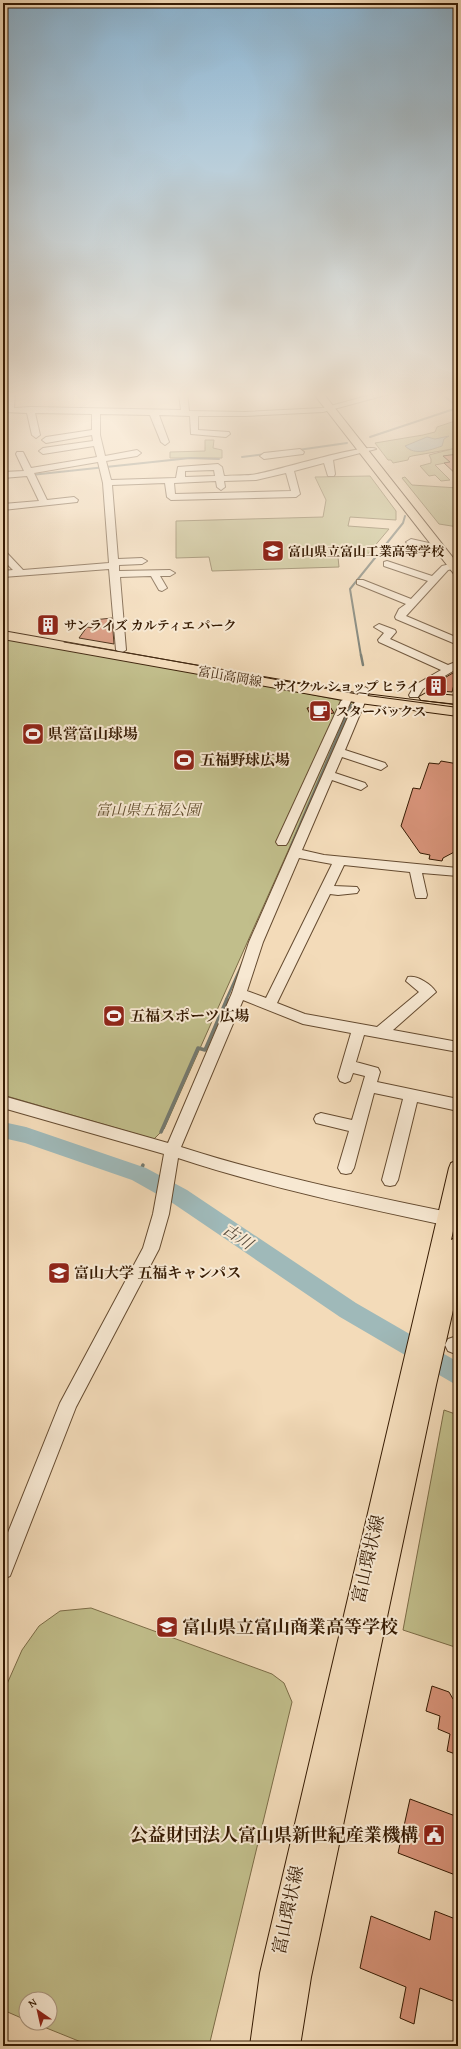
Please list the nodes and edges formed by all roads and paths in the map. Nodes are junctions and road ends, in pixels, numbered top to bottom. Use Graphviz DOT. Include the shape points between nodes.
graph roads {
  1 [pos="38,489"];
  2 [pos="108,489"];
  3 [pos="171,489"];
  4 [pos="222,489"];
  5 [pos="294,489"];
  6 [pos="396,489"];
  7 [pos="398,489"];
  8 [pos="222,496"];
  9 [pos="74,500"];
  10 [pos="44,502"];
  11 [pos="3,507"];
  12 [pos="411,542"];
  13 [pos="439,548"];
  14 [pos="3,554"];
  15 [pos="142,561"];
  16 [pos="387,564"];
  17 [pos="457,565"];
  18 [pos="114,568"];
  19 [pos="21,573"];
  20 [pos="170,573"];
  21 [pos="3,574"];
  22 [pos="154,574"];
  23 [pos="434,580"];
  24 [pos="360,582"];
  25 [pos="162,588"];
  26 [pos="413,603"];
  27 [pos="379,627"];
  28 [pos="3,633"];
  29 [pos="458,642"];
  30 [pos="121,650"];
  31 [pos="458,664"];
  32 [pos="448,670"];
  33 [pos="363,694"];
  34 [pos="414,695"];
  35 [pos="458,700"];
  36 [pos="346,701"];
  37 [pos="458,712"];
  38 [pos="338,752"];
  39 [pos="381,766"];
  40 [pos="328,775"];
  41 [pos="361,786"];
  42 [pos="282,842"];
  43 [pos="294,854"];
  44 [pos="340,860"];
  45 [pos="416,868"];
  46 [pos="458,872"];
  47 [pos="326,889"];
  48 [pos="353,890"];
  49 [pos="421,895"];
  50 [pos="413,981"];
  51 [pos="238,992"];
  52 [pos="270,1004"];
  53 [pos="359,1029"];
  54 [pos="381,1032"];
  55 [pos="458,1047"];
  56 [pos="369,1086"];
  57 [pos="411,1095"];
  58 [pos="3,1102"];
  59 [pos="458,1105"];
  60 [pos="321,1119"];
  61 [pos="357,1127"];
  62 [pos="171,1155"];
  63 [pos="346,1168"];
  64 [pos="458,1168"];
  65 [pos="390,1180"];
  66 [pos="452,1220"];
  67 [pos="458,1246"];
  68 [pos="442,1342"];
  69 [pos="418,1380"];
  70 [pos="3,1569"];
  71 [pos="264,2046"];
  72 [pos="286,2046"];
  1 -- 10 [label="street"];
  2 -- 18 [label="street"];
  3 -- 8 [label="street" via="172,497"];
  4 -- 8 [label="street"];
  5 -- 8 [label="street" via="296,494"];
  6 -- 13 [label="main road"];
  7 -- 17 [label="main road"];
  9 -- 10 [label="street"];
  10 -- 11 [label="street"];
  12 -- 13 [label="street"];
  13 -- 17 [label="main road"];
  14 -- 19 [label="street"];
  15 -- 18 [label="street"];
  16 -- 23 [label="street"];
  17 -- 23 [label="street" via="445,568"];
  18 -- 19 [label="street"];
  18 -- 22 [label="street"];
  18 -- 30 [label="street"];
  19 -- 21 [label="street"];
  20 -- 22 [label="street"];
  22 -- 25 [label="street"];
  23 -- 26 [label="street"];
  24 -- 26 [label="street"];
  26 -- 29 [label="street" via="402,611 400,617"];
  27 -- 32 [label="street" via="391,632 383,640"];
  28 -- 30 [label="main road, 富山高岡線"];
  28 -- 33 [label="main road, 富山高岡線"];
  30 -- 33 [label="main road, 富山高岡線"];
  31 -- 32 [label="street"];
  32 -- 34 [label="street" via="419,687"];
  33 -- 34 [label="main road, 富山高岡線"];
  33 -- 37 [label="main road, 富山高岡線"];
  33 -- 38 [label="street"];
  34 -- 35 [label="main road, 富山高岡線"];
  36 -- 42 [label="street"];
  38 -- 39 [label="street"];
  38 -- 40 [label="street"];
  40 -- 41 [label="street"];
  40 -- 43 [label="street"];
  43 -- 44 [label="street"];
  43 -- 51 [label="street" via="256,942"];
  44 -- 45 [label="street"];
  44 -- 47 [label="street"];
  45 -- 46 [label="street"];
  45 -- 49 [label="street"];
  47 -- 48 [label="street"];
  47 -- 52 [label="street"];
  50 -- 54 [label="street" via="429,992"];
  51 -- 52 [label="street"];
  51 -- 62 [label="street"];
  52 -- 53 [label="street" via="304,1019"];
  53 -- 54 [label="street"];
  53 -- 56 [label="street" via="347,1071 373,1072"];
  54 -- 55 [label="street"];
  56 -- 57 [label="street"];
  56 -- 61 [label="street"];
  57 -- 59 [label="street"];
  57 -- 65 [label="street"];
  58 -- 62 [label="street"];
  60 -- 61 [label="street"];
  61 -- 63 [label="street"];
  62 -- 66 [label="street"];
  62 -- 70 [label="street" via="160,1214 150,1248 69,1403"];
  64 -- 66 [label="main road, 富山環状線"];
  66 -- 68 [label="main road, 富山環状線"];
  67 -- 68 [label="main road, 富山環状線"];
  68 -- 69 [label="main road, 富山環状線"];
  69 -- 71 [label="main road, 富山環状線" via="278,1958"];
  69 -- 72 [label="main road, 富山環状線" via="296,1977"];
}
